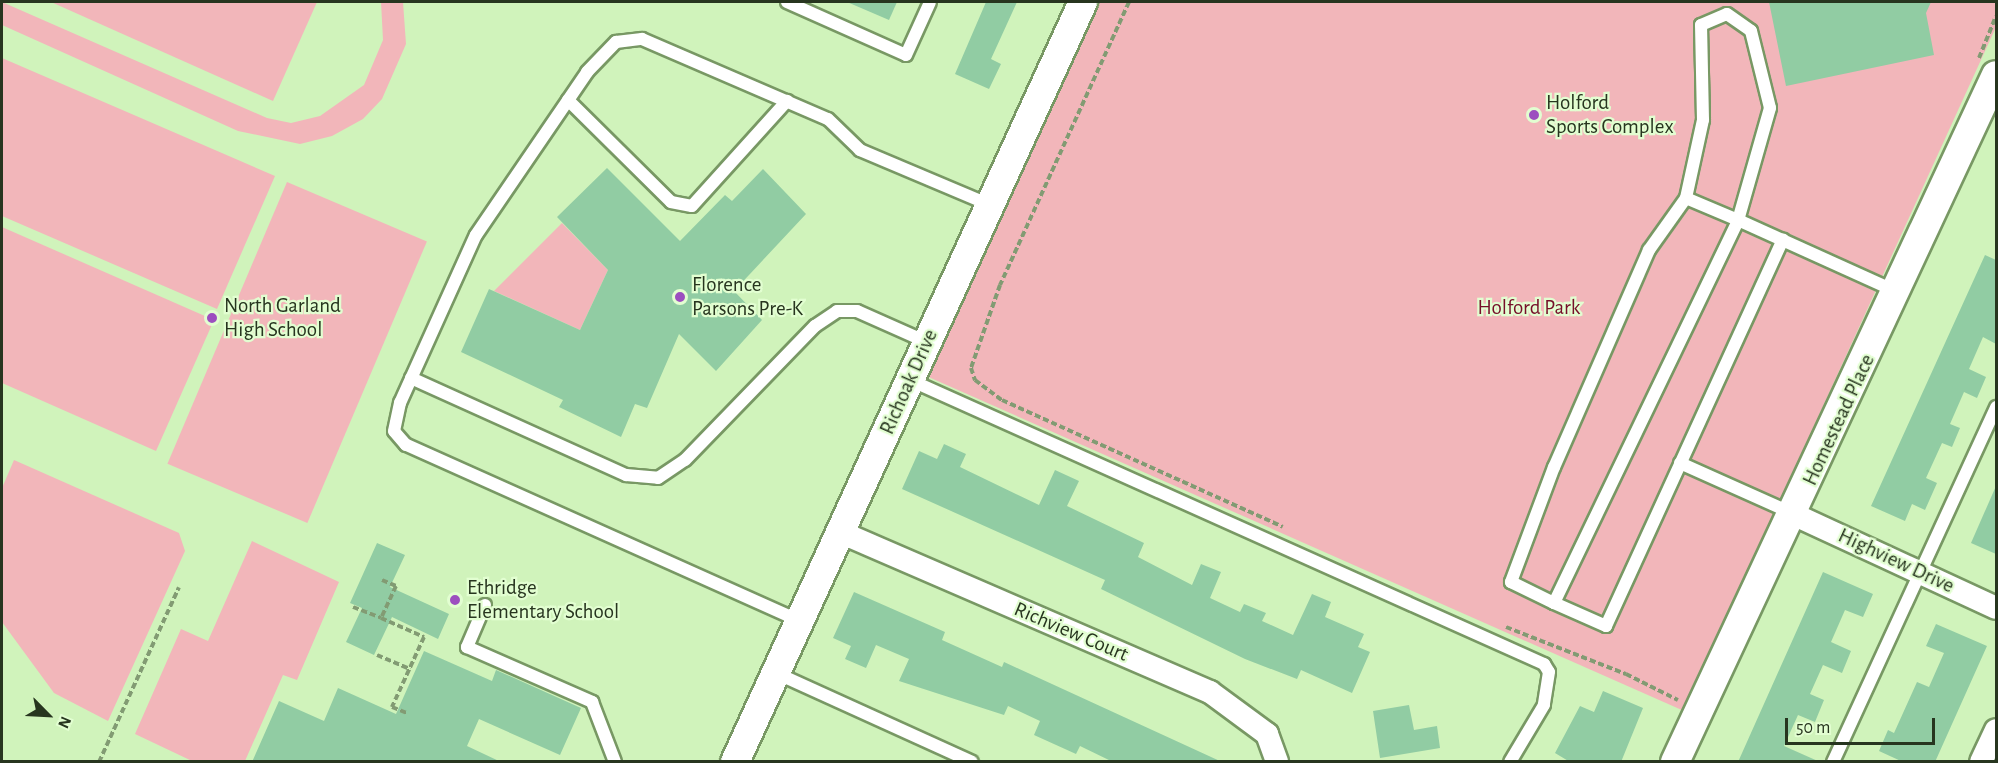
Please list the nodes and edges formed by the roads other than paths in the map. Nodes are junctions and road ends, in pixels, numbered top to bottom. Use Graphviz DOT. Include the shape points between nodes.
graph roads {
  1 [pos="787,2"];
  2 [pos="930,2"];
  3 [pos="1083,2"];
  4 [pos="1986,70"];
  5 [pos="568,100"];
  6 [pos="787,101"];
  7 [pos="1686,198"];
  8 [pos="990,205"];
  9 [pos="1738,220"];
  10 [pos="1783,240"];
  11 [pos="1898,292"];
  12 [pos="927,342"];
  13 [pos="411,378"];
  14 [pos="910,380"];
  15 [pos="1996,407"];
  16 [pos="1680,463"];
  17 [pos="1795,515"];
  18 [pos="840,532"];
  19 [pos="1921,573"];
  20 [pos="1554,603"];
  21 [pos="485,605"];
  22 [pos="1996,608"];
  23 [pos="800,621"];
  24 [pos="776,673"];
  25 [pos="1996,730"];
  26 [pos="615,762"];
  27 [pos="735,762"];
  28 [pos="972,762"];
  29 [pos="1277,762"];
  30 [pos="1510,762"];
  31 [pos="1675,762"];
  32 [pos="1833,762"];
  33 [pos="1981,762"];
  1 -- 2 [label="lane" via="906,55"];
  3 -- 8 [label="street, Richoak Drive"];
  4 -- 11 [label="street, Homestead Place"];
  5 -- 6 [label="lane" via="616,42 642,39"];
  5 -- 6 [label="lane" via="671,202 692,206"];
  5 -- 13 [label="lane" via="476,235"];
  6 -- 8 [label="lane" via="828,119 860,150"];
  7 -- 9 [label="lane"];
  7 -- 9 [label="lane" via="1703,120 1701,25 1727,14 1751,31 1770,108"];
  7 -- 20 [label="lane" via="1649,250 1554,467 1511,582"];
  8 -- 12 [label="street, Richoak Drive"];
  9 -- 10 [label="lane"];
  9 -- 20 [label="lane"];
  10 -- 11 [label="lane"];
  10 -- 16 [label="lane"];
  11 -- 17 [label="street, Homestead Place"];
  12 -- 13 [label="lane" via="857,311 837,311 815,326 685,460 658,478 626,475"];
  12 -- 14 [label="street, Richoak Drive"];
  13 -- 23 [label="lane" via="394,431 406,445"];
  14 -- 18 [label="street, Richoak Drive"];
  14 -- 30 [label="lane" via="1544,664 1549,672 1544,705"];
  15 -- 19 [label="lane"];
  16 -- 17 [label="lane"];
  16 -- 20 [label="lane" via="1606,626"];
  17 -- 19 [label="street, Highview Drive"];
  17 -- 31 [label="street, Homestead Place"];
  18 -- 23 [label="street, Richoak Drive"];
  18 -- 29 [label="street, Richview Court" via="1210,692 1267,734"];
  19 -- 22 [label="street, Highview Drive"];
  19 -- 32 [label="lane"];
  21 -- 26 [label="lane" via="467,647 592,702"];
  23 -- 24 [label="street, Richoak Drive"];
  24 -- 27 [label="street, Richoak Drive"];
  24 -- 28 [label="lane"];
  25 -- 33 [label="street"];
}
